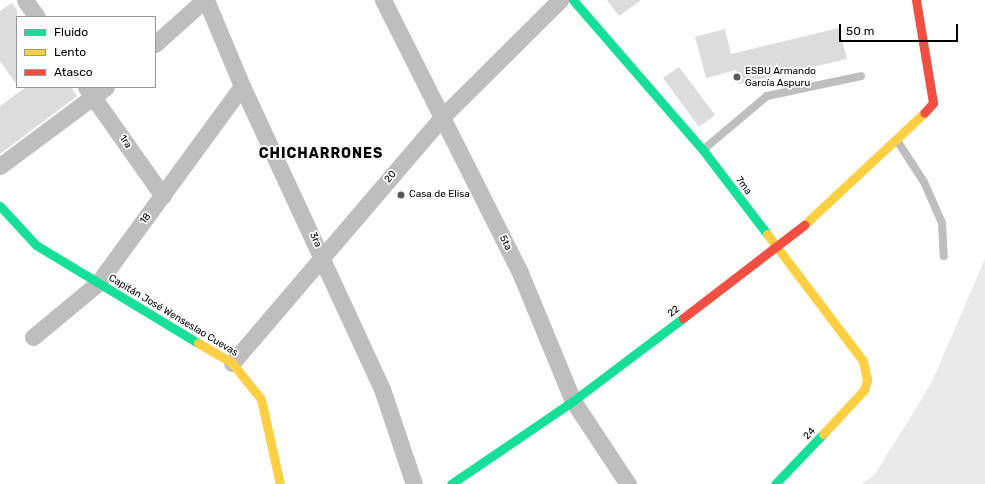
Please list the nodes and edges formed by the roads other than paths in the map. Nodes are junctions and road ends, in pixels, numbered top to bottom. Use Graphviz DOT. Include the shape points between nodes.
graph roads {
  1 [pos="25,0"];
  2 [pos="205,0"];
  3 [pos="383,0"];
  4 [pos="560,0"];
  5 [pos="572,0"];
  6 [pos="916,0"];
  7 [pos="36,16"];
  8 [pos="156,43"];
  9 [pos="861,76"];
  10 [pos="242,86"];
  11 [pos="96,91"];
  12 [pos="441,118"];
  13 [pos="897,141"];
  14 [pos="703,150"];
  15 [pos="0,166"];
  16 [pos="163,196"];
  17 [pos="0,206"];
  18 [pos="775,250"];
  19 [pos="944,256"];
  20 [pos="323,258"];
  21 [pos="98,283"];
  22 [pos="33,337"];
  23 [pos="232,364"];
  24 [pos="859,397"];
  25 [pos="573,401"];
  26 [pos="280,484"];
  27 [pos="414,484"];
  28 [pos="451,484"];
  29 [pos="628,484"];
  30 [pos="775,484"];
  1 -- 7 [label="street"];
  2 -- 8 [label="street"];
  2 -- 10 [label="street, 3ra"];
  3 -- 12 [label="street, 5ta"];
  4 -- 12 [label="street, 20"];
  5 -- 14 [label="street, 7ma"];
  6 -- 13 [label="street, 22" via="933,103"];
  9 -- 14 [label="lane" via="767,96"];
  10 -- 16 [label="street, 18"];
  10 -- 20 [label="street, 3ra"];
  11 -- 15 [label="street"];
  11 -- 16 [label="street, 1ra"];
  12 -- 20 [label="street, 20"];
  12 -- 25 [label="street, 5ta" via="519,270"];
  13 -- 18 [label="street, 22"];
  13 -- 19 [label="lane" via="924,182 942,223"];
  14 -- 18 [label="street, 7ma"];
  16 -- 21 [label="street, 18"];
  17 -- 21 [label="street, Capitán José Wenseslao Cuevas" via="36,245"];
  18 -- 24 [label="street, 7ma" via="863,361 868,380"];
  18 -- 25 [label="street, 22"];
  20 -- 23 [label="street, 20"];
  20 -- 27 [label="street, 3ra" via="382,389"];
  21 -- 22 [label="street, 18"];
  21 -- 23 [label="street, Capitán José Wenseslao Cuevas"];
  23 -- 26 [label="street, Capitán José Wenseslao Cuevas" via="261,399"];
  24 -- 30 [label="street, 24"];
  25 -- 28 [label="street, 22"];
  25 -- 29 [label="street, 5ta"];
}
